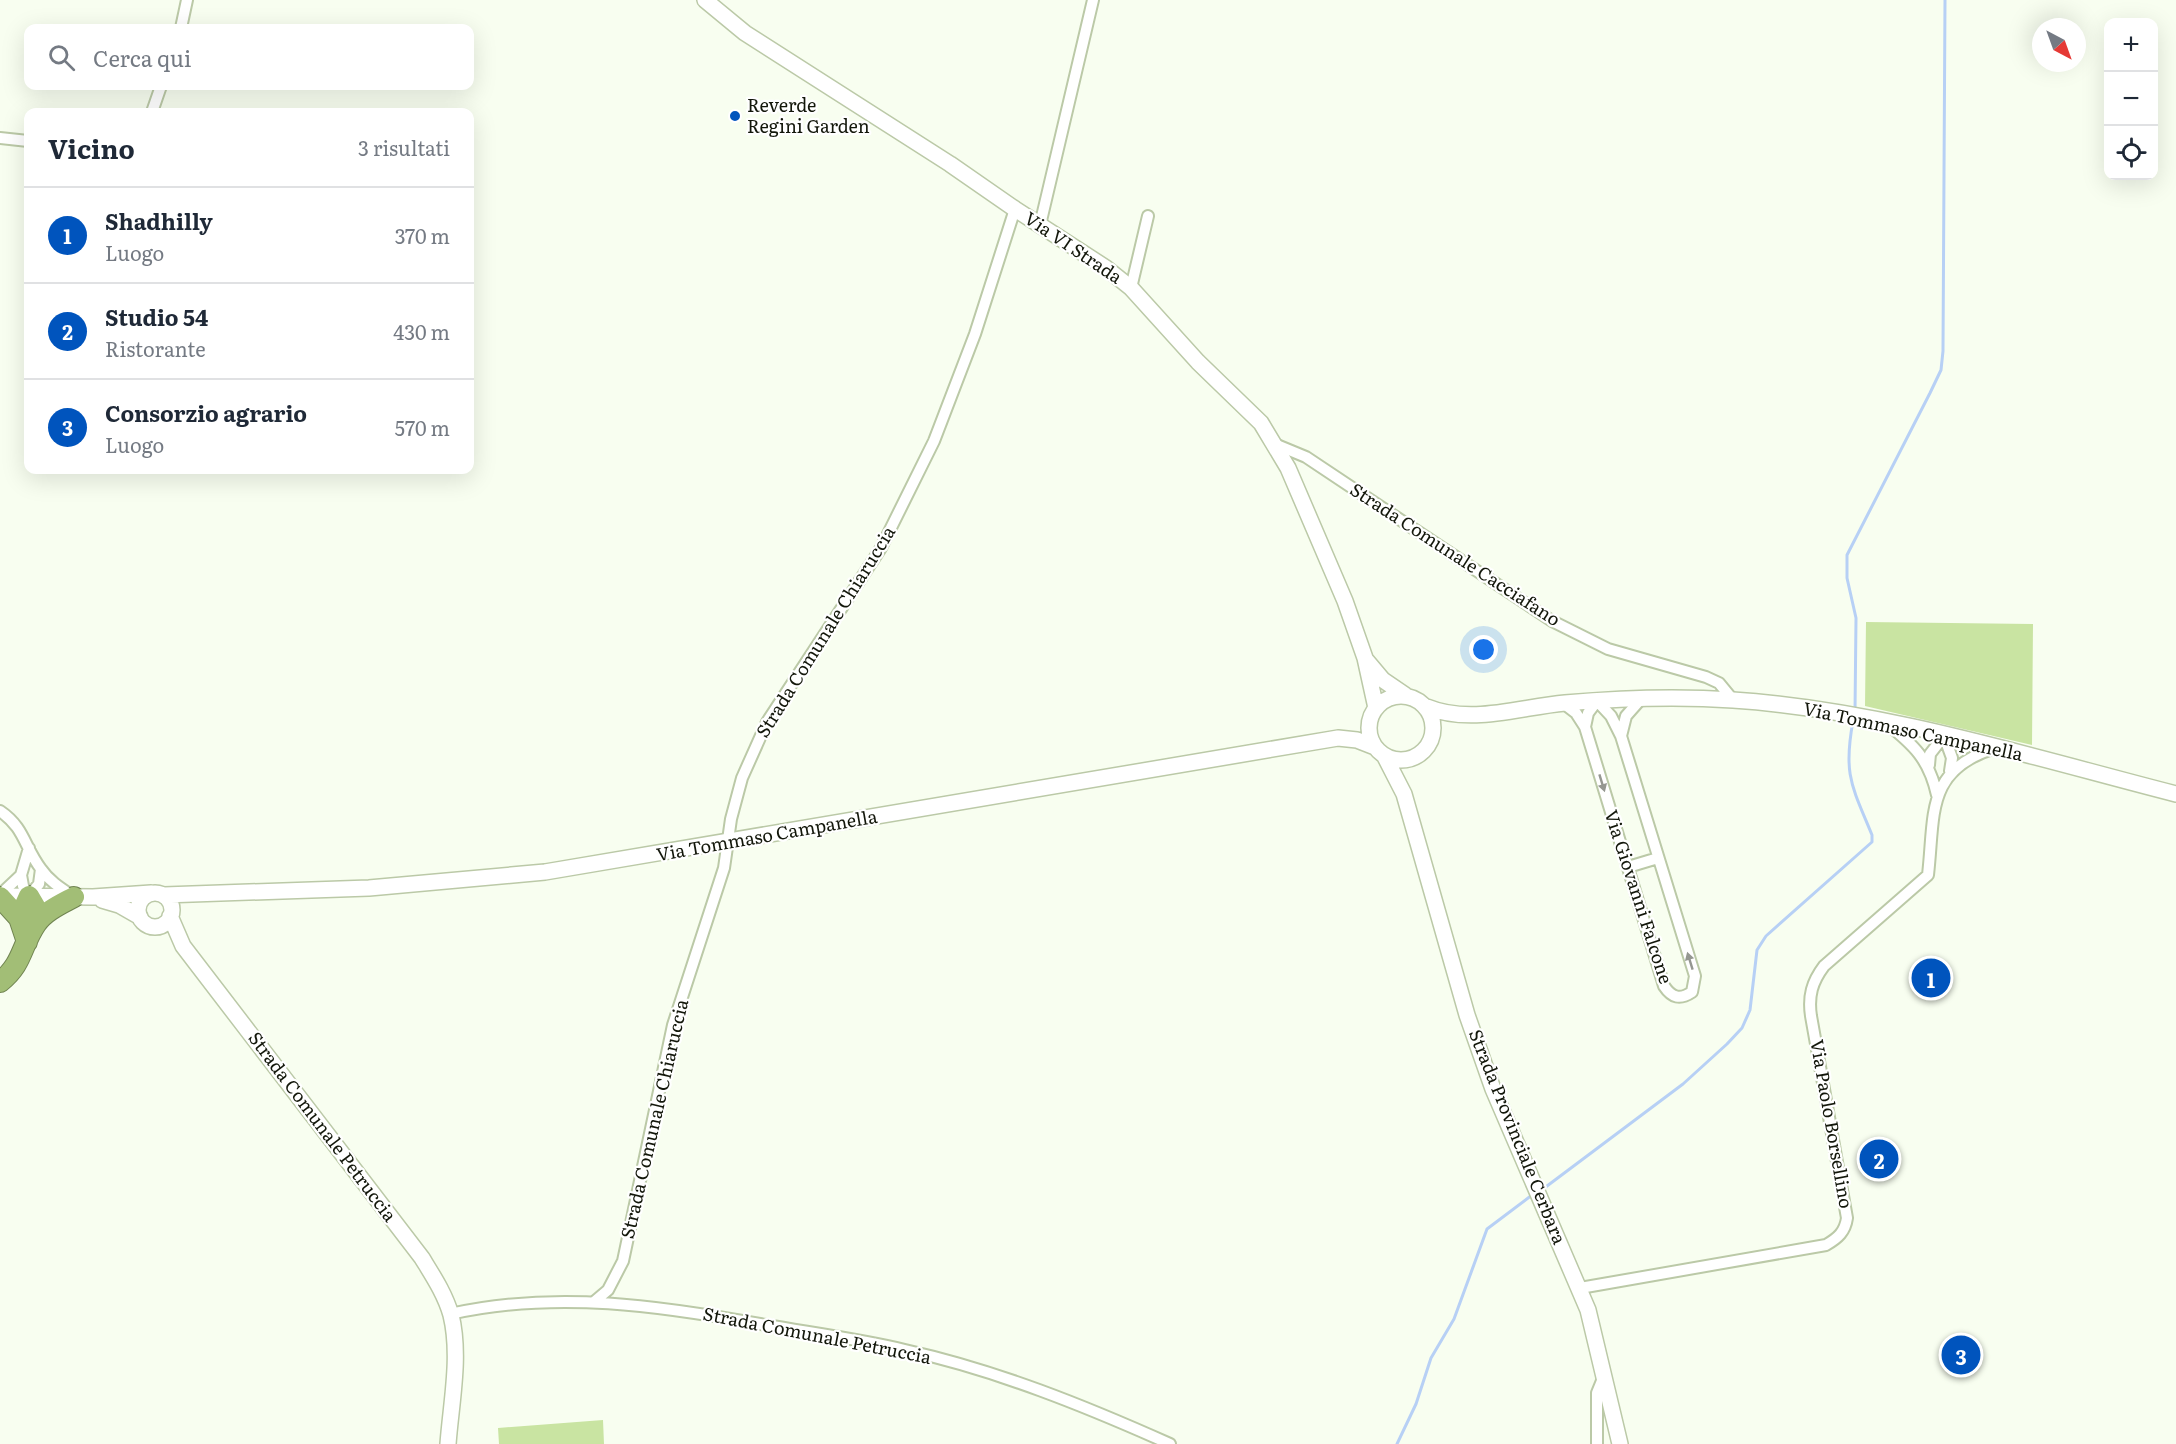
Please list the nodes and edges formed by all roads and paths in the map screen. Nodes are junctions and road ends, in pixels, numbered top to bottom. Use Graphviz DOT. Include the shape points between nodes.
graph roads {
  1 [pos="187,0"];
  2 [pos="705,0"];
  3 [pos="1093,0"];
  4 [pos="182,24"];
  5 [pos="160,90"];
  6 [pos="153,108"];
  7 [pos="0,138"];
  8 [pos="24,141"];
  9 [pos="1015,209"];
  10 [pos="1148,216"];
  11 [pos="1040,225"];
  12 [pos="1131,288"];
  13 [pos="1276,445"];
  14 [pos="1365,658"];
  15 [pos="1405,695"];
  16 [pos="1641,699"];
  17 [pos="1733,700"];
  18 [pos="1597,701"];
  19 [pos="1563,703"];
  20 [pos="1427,708"];
  21 [pos="1373,713"];
  22 [pos="1467,716"];
  23 [pos="1884,722"];
  24 [pos="1585,727"];
  25 [pos="1621,736"];
  26 [pos="1944,736"];
  27 [pos="1338,738"];
  28 [pos="1431,740"];
  29 [pos="1995,748"];
  30 [pos="1380,751"];
  31 [pos="1417,756"];
  32 [pos="1929,765"];
  33 [pos="1950,771"];
  34 [pos="1404,794"];
  35 [pos="2176,794"];
  36 [pos="1937,795"];
  37 [pos="0,811"];
  38 [pos="728,843"];
  39 [pos="29,848"];
  40 [pos="1658,858"];
  41 [pos="1628,867"];
  42 [pos="41,869"];
  43 [pos="21,875"];
  44 [pos="0,896"];
  45 [pos="29,896"];
  46 [pos="84,897"];
  47 [pos="164,903"];
  48 [pos="28,920"];
  49 [pos="146,921"];
  50 [pos="183,946"];
  51 [pos="0,982"];
  52 [pos="1580,1288"];
  53 [pos="595,1300"];
  54 [pos="450,1314"];
  55 [pos="1605,1373"];
  56 [pos="448,1444"];
  57 [pos="1170,1444"];
  58 [pos="1597,1444"];
  59 [pos="1620,1444"];
  1 -- 4 [label="street"];
  2 -- 9 [label="main road, Via VI Strada" via="745,33"];
  3 -- 11 [label="street"];
  5 -- 6 [label="street"];
  7 -- 8 [label="street"];
  9 -- 11 [label="main road, Via VI Strada"];
  9 -- 38 [label="street, Strada Comunale Chiaruccia" via="975,334 934,441 881,548 767,722 742,778"];
  10 -- 12 [label="street"];
  11 -- 12 [label="main road, Via VI Strada"];
  12 -- 13 [label="main road, Via VI Strada" via="1198,362 1261,423"];
  13 -- 14 [label="main road, Via VI Strada" via="1346,601"];
  13 -- 17 [label="street, Strada Comunale Cacciafano" via="1306,457 1552,621 1608,649 1706,677 1719,683"];
  14 -- 15 [label="main road, Via VI Strada" via="1383,680"];
  14 -- 21 [label="main road, Via VI Strada"];
  15 -- 20 [label="main road"];
  15 -- 21 [label="main road" via="1388,698"];
  16 -- 17 [label="main road, Via Tommaso Campanella"];
  16 -- 18 [label="main road, Via Tommaso Campanella"];
  16 -- 25 [label="street" via="1626,716"];
  17 -- 23 [label="main road, Via Tommaso Campanella"];
  18 -- 19 [label="main road, Via Tommaso Campanella"];
  18 -- 24 [label="street" via="1588,713"];
  18 -- 25 [label="street, Via Giovanni Falcone" via="1611,716"];
  19 -- 22 [label="main road, Via Tommaso Campanella"];
  19 -- 24 [label="street, Via Giovanni Falcone"];
  20 -- 22 [label="main road, Via Tommaso Campanella" via="1446,715"];
  20 -- 28 [label="main road" via="1433,722"];
  21 -- 27 [label="main road, Via Tommaso Campanella" via="1355,730"];
  21 -- 30 [label="main road, Strada Provinciale Cerbara" via="1369,733"];
  22 -- 28 [label="main road, Via Tommaso Campanella"];
  23 -- 26 [label="main road, Via Tommaso Campanella"];
  23 -- 32 [label="street, Via Paolo Borsellino"];
  24 -- 41 [label="street, Via Giovanni Falcone, one-way"];
  25 -- 40 [label="street, Via Giovanni Falcone"];
  26 -- 29 [label="main road, Via Tommaso Campanella"];
  26 -- 32 [label="street" via="1930,754"];
  26 -- 33 [label="street" via="1952,758"];
  27 -- 30 [label="main road, Via Tommaso Campanella" via="1357,740"];
  27 -- 38 [label="main road, Via Tommaso Campanella"];
  28 -- 31 [label="main road"];
  29 -- 33 [label="street, Via Paolo Borsellino"];
  29 -- 35 [label="main road, Via Tommaso Campanella"];
  30 -- 31 [label="main road" via="1396,760"];
  30 -- 34 [label="main road, Strada Provinciale Cerbara"];
  31 -- 34 [label="main road" via="1407,774"];
  32 -- 36 [label="street, Via Paolo Borsellino"];
  33 -- 36 [label="street, Via Paolo Borsellino"];
  34 -- 52 [label="main road, Strada Provinciale Cerbara" via="1479,1052"];
  36 -- 52 [label="street, Via Paolo Borsellino" via="1928,875 1824,966 1813,981 1811,1016 1846,1227 1826,1245"];
  37 -- 39 [label="street" via="22,831"];
  38 -- 47 [label="main road, Via Tommaso Campanella" via="465,881 192,894"];
  38 -- 53 [label="street, Strada Comunale Chiaruccia" via="721,877 673,1024 623,1261 608,1290"];
  39 -- 42 [label="street"];
  39 -- 43 [label="street"];
  40 -- 41 [label="street"];
  41 -- 40 [label="street, Via Giovanni Falcone, one-way" via="1665,986 1669,994 1685,997 1692,992 1695,976"];
  42 -- 45 [label="street" via="39,884"];
  42 -- 46 [label="street" via="55,884"];
  43 -- 44 [label="street"];
  43 -- 45 [label="street"];
  44 -- 45 [label="main road, Via Tommaso Campanella"];
  44 -- 48 [label="highway"];
  45 -- 46 [label="main road, Via Tommaso Campanella"];
  45 -- 48 [label="highway"];
  46 -- 47 [label="main road, Via Tommaso Campanella"];
  46 -- 48 [label="highway"];
  46 -- 49 [label="main road, Via Tommaso Campanella" via="119,905"];
  47 -- 49 [label="main road, Via Tommaso Campanella" via="160,926"];
  47 -- 49 [label="main road" via="139,903"];
  47 -- 50 [label="main road, Strada Comunale Petruccia"];
  48 -- 51 [label="highway" via="22,958"];
  49 -- 50 [label="main road, Strada Comunale Petruccia"];
  50 -- 54 [label="main road, Strada Comunale Petruccia" via="422,1258"];
  52 -- 55 [label="main road, Strada Provinciale Cerbara"];
  53 -- 54 [label="street, Strada Comunale Petruccia" via="525,1302"];
  53 -- 57 [label="street, Strada Comunale Petruccia" via="728,1318 904,1350 971,1367 1098,1412"];
  54 -- 56 [label="main road, Strada Comunale Petruccia" via="454,1357"];
  55 -- 58 [label="street" via="1597,1393"];
  55 -- 59 [label="main road, Strada Provinciale Cerbara"];
}
